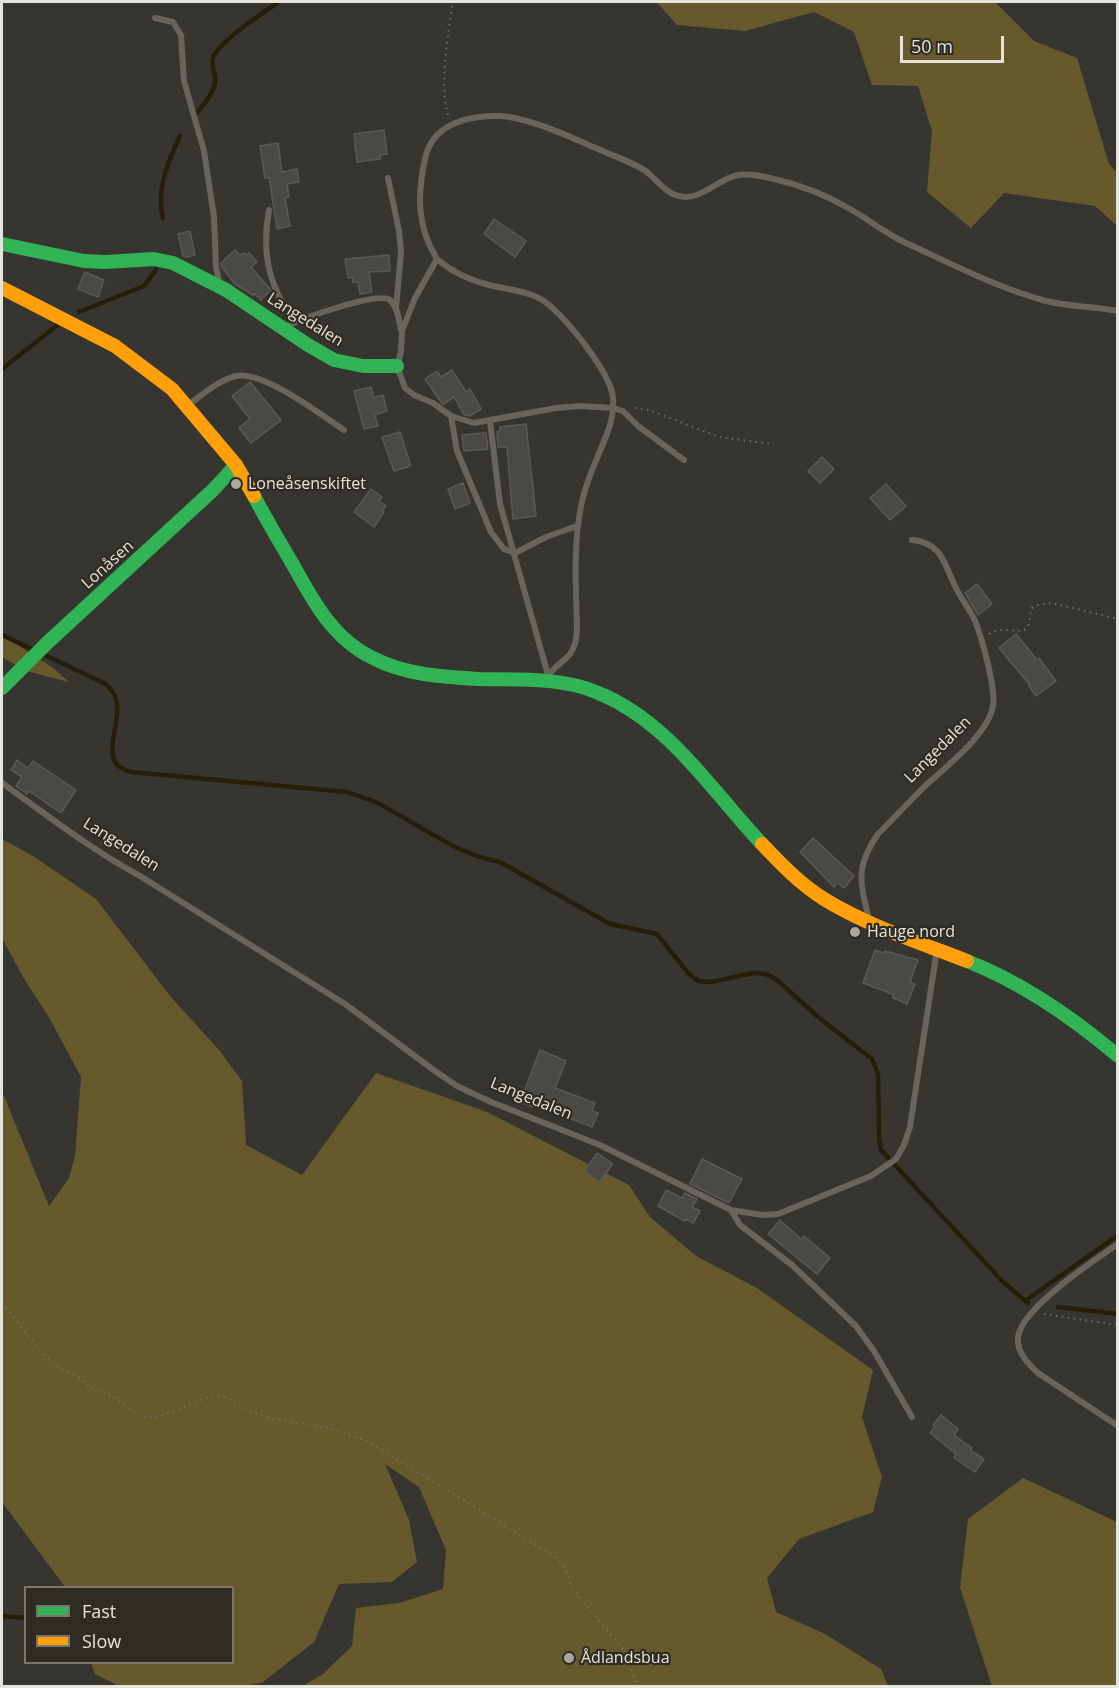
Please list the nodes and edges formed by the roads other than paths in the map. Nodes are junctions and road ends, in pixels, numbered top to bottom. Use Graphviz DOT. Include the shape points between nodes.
graph roads {
  1 [pos="155,18"];
  2 [pos="388,178"];
  3 [pos="269,210"];
  4 [pos="2,244"];
  5 [pos="437,259"];
  6 [pos="2,288"];
  7 [pos="222,289"];
  8 [pos="396,308"];
  9 [pos="1118,311"];
  10 [pos="288,325"];
  11 [pos="402,332"];
  12 [pos="397,366"];
  13 [pos="187,405"];
  14 [pos="613,408"];
  15 [pos="451,416"];
  16 [pos="490,422"];
  17 [pos="344,430"];
  18 [pos="684,460"];
  19 [pos="236,465"];
  20 [pos="577,526"];
  21 [pos="912,540"];
  22 [pos="515,553"];
  23 [pos="548,678"];
  24 [pos="2,688"];
  25 [pos="2,783"];
  26 [pos="869,923"];
  27 [pos="937,949"];
  28 [pos="1118,1056"];
  29 [pos="730,1209"];
  30 [pos="1118,1244"];
  31 [pos="912,1417"];
  32 [pos="1118,1426"];
  1 -- 7 [label="lane" via="173,22 181,35 184,81 204,151 214,217 216,267"];
  2 -- 8 [label="lane" via="401,252"];
  3 -- 10 [label="lane" via="266,256"];
  4 -- 7 [label="main road, Langedalen" via="98,263 161,260"];
  5 -- 9 [label="lane" via="422,230 425,156 431,143 451,124 501,116 575,139 634,165 673,194 685,197 737,175 780,180 825,196 900,241 1016,293 1049,302"];
  5 -- 11 [label="lane"];
  5 -- 14 [label="lane" via="452,272 469,279 548,303 598,363 614,398"];
  6 -- 13 [label="main road" via="115,346"];
  7 -- 10 [label="main road, Langedalen"];
  8 -- 10 [label="lane" via="382,296 352,302"];
  8 -- 11 [label="lane"];
  10 -- 12 [label="main road, Langedalen" via="304,344 342,363"];
  11 -- 12 [label="lane"];
  12 -- 15 [label="lane" via="405,388"];
  13 -- 17 [label="lane" via="228,379 247,376 267,382"];
  13 -- 19 [label="main road"];
  14 -- 16 [label="lane" via="556,408"];
  14 -- 18 [label="lane" via="623,411"];
  14 -- 20 [label="lane" via="584,490"];
  15 -- 16 [label="lane" via="474,423"];
  15 -- 22 [label="lane" via="457,451 491,532 504,549"];
  16 -- 22 [label="lane" via="498,495"];
  19 -- 23 [label="main road" via="314,603 355,649 390,665 416,671"];
  19 -- 24 [label="main road, Lonåsen"];
  20 -- 22 [label="lane"];
  20 -- 23 [label="lane" via="576,644"];
  21 -- 26 [label="lane, Langedalen" via="930,543 947,565 977,625 994,692 985,725 867,850 861,876"];
  22 -- 23 [label="lane"];
  23 -- 26 [label="main road" via="596,692 637,712 678,748 786,870 810,890"];
  25 -- 29 [label="lane, Langedalen" via="111,861 345,1004 458,1086 600,1145"];
  26 -- 27 [label="main road"];
  27 -- 28 [label="main road" via="1033,993"];
  27 -- 29 [label="lane, Langedalen" via="910,1127 896,1158 871,1176 778,1214"];
  29 -- 31 [label="lane" via="740,1225 792,1265 856,1326"];
  30 -- 32 [label="lane" via="1072,1276 1026,1319 1018,1335 1027,1363"];
}
